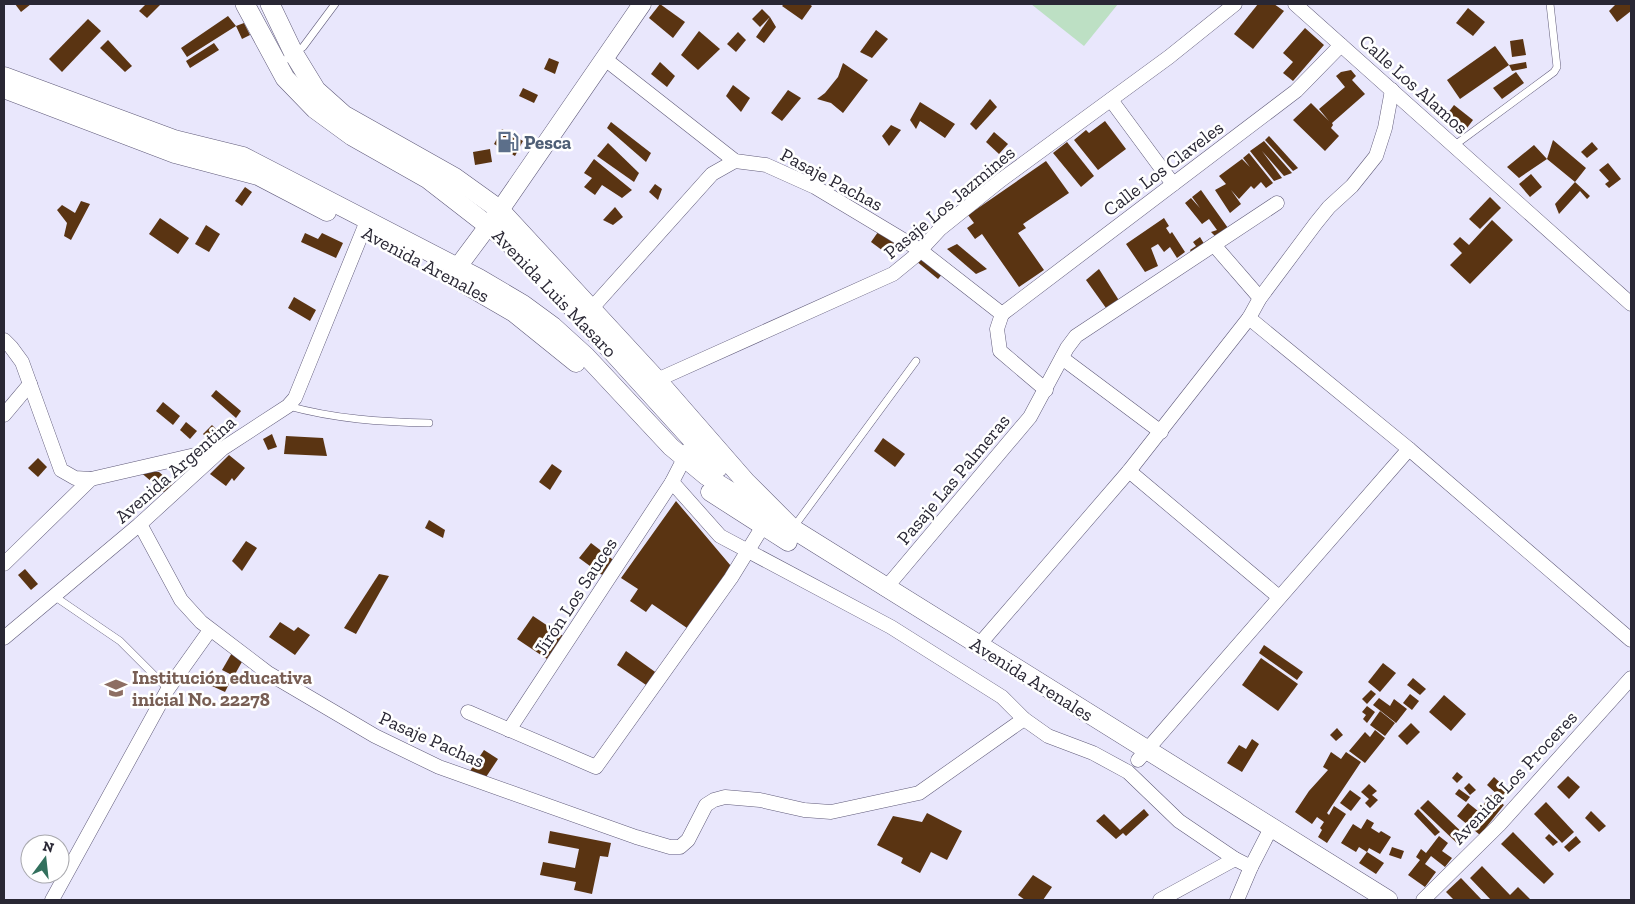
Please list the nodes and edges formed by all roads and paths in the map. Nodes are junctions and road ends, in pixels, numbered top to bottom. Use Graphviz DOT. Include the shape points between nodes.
graph roads {
  1 [pos="245,4"];
  2 [pos="270,4"];
  3 [pos="335,4"];
  4 [pos="642,4"];
  5 [pos="1235,4"];
  6 [pos="1295,4"];
  7 [pos="1550,4"];
  8 [pos="1341,44"];
  9 [pos="294,54"];
  10 [pos="605,59"];
  11 [pos="278,65"];
  12 [pos="4,76"];
  13 [pos="4,89"];
  14 [pos="1392,90"];
  15 [pos="1111,100"];
  16 [pos="1454,145"];
  17 [pos="735,161"];
  18 [pos="1174,184"];
  19 [pos="1277,203"];
  20 [pos="500,210"];
  21 [pos="365,225"];
  22 [pos="489,225"];
  23 [pos="1214,245"];
  24 [pos="920,250"];
  25 [pos="454,272"];
  26 [pos="1260,298"];
  27 [pos="1631,304"];
  28 [pos="592,308"];
  29 [pos="1002,314"];
  30 [pos="1249,318"];
  31 [pos="4,340"];
  32 [pos="1062,358"];
  33 [pos="916,361"];
  34 [pos="657,380"];
  35 [pos="30,384"];
  36 [pos="1046,390"];
  37 [pos="288,406"];
  38 [pos="4,415"];
  39 [pos="429,423"];
  40 [pos="1161,432"];
  41 [pos="697,435"];
  42 [pos="222,449"];
  43 [pos="1409,449"];
  44 [pos="682,461"];
  45 [pos="1129,472"];
  46 [pos="91,479"];
  47 [pos="672,482"];
  48 [pos="753,506"];
  49 [pos="766,521"];
  50 [pos="140,524"];
  51 [pos="790,535"];
  52 [pos="747,552"];
  53 [pos="4,564"];
  54 [pos="885,588"];
  55 [pos="53,596"];
  56 [pos="1279,597"];
  57 [pos="210,630"];
  58 [pos="4,638"];
  59 [pos="1631,640"];
  60 [pos="978,646"];
  61 [pos="1631,678"];
  62 [pos="168,689"];
  63 [pos="468,712"];
  64 [pos="1024,718"];
  65 [pos="509,730"];
  66 [pos="1143,756"];
  67 [pos="1268,833"];
  68 [pos="1235,859"];
  69 [pos="1251,867"];
  70 [pos="52,900"];
  71 [pos="1160,900"];
  72 [pos="1237,900"];
  73 [pos="1363,900"];
  74 [pos="1388,900"];
  75 [pos="1423,900"];
  1 -- 11 [label="main road, Avenida Luis Masaro"];
  2 -- 9 [label="main road, Avenida Luis Masaro"];
  3 -- 9 [label="lane" via="303,47"];
  4 -- 10 [label="street"];
  5 -- 15 [label="street, Pasaje Los Jazmines"];
  6 -- 8 [label="street, Calle Los Alamos"];
  7 -- 16 [label="lane" via="1558,67"];
  8 -- 14 [label="street, Calle Los Alamos"];
  8 -- 18 [label="street, Calle Los Claveles" via="1296,91"];
  9 -- 11 [label="lane"];
  9 -- 20 [label="main road, Avenida Luis Masaro" via="316,90 344,115 454,178"];
  10 -- 17 [label="street"];
  10 -- 20 [label="street"];
  11 -- 22 [label="main road, Avenida Luis Masaro" via="285,78 315,109 352,136 428,179"];
  12 -- 21 [label="street" via="174,139 243,156"];
  13 -- 21 [label="street, Avenida Arenales" via="175,154 258,176"];
  14 -- 16 [label="street, Calle Los Alamos"];
  14 -- 26 [label="street" via="1376,156 1329,208"];
  15 -- 18 [label="street"];
  15 -- 24 [label="street, Pasaje Los Jazmines" via="1001,180 940,229"];
  16 -- 27 [label="street, Calle Los Alamos"];
  17 -- 24 [label="street, Pasaje Pachas" via="766,165 786,172"];
  17 -- 28 [label="street" via="712,174"];
  18 -- 29 [label="street, Calle Los Claveles"];
  19 -- 23 [label="street, Pasaje Las Palmeras"];
  20 -- 22 [label="street"];
  20 -- 28 [label="main road, Avenida Luis Masaro"];
  21 -- 25 [label="street"];
  21 -- 37 [label="street, Avenida Argentina" via="299,389"];
  22 -- 25 [label="street"];
  22 -- 41 [label="main road, Avenida Luis Masaro" via="539,271"];
  23 -- 26 [label="street"];
  23 -- 32 [label="street, Pasaje Las Palmeras" via="1076,336"];
  24 -- 29 [label="street, Pasaje Pachas"];
  24 -- 34 [label="street, Pasaje Los Jazmines" via="893,274"];
  25 -- 44 [label="street" via="523,304 553,326"];
  26 -- 30 [label="street"];
  28 -- 34 [label="main road, Avenida Luis Masaro"];
  29 -- 36 [label="street" via="997,328 1000,351"];
  30 -- 40 [label="street"];
  30 -- 43 [label="street"];
  31 -- 35 [label="street" via="18,355"];
  32 -- 36 [label="street, Pasaje Las Palmeras"];
  32 -- 40 [label="street"];
  33 -- 51 [label="lane"];
  34 -- 41 [label="main road, Avenida Luis Masaro"];
  35 -- 38 [label="street"];
  35 -- 46 [label="street" via="61,470 75,478"];
  36 -- 54 [label="street, Pasaje Las Palmeras" via="1030,417"];
  37 -- 39 [label="lane" via="324,416 371,422"];
  37 -- 42 [label="street, Avenida Argentina"];
  40 -- 45 [label="street"];
  41 -- 44 [label="street"];
  41 -- 48 [label="main road, Avenida Luis Masaro"];
  41 -- 51 [label="main road, Avenida Arenales" via="746,482"];
  42 -- 46 [label="street"];
  42 -- 50 [label="street, Avenida Argentina"];
  43 -- 56 [label="street"];
  43 -- 59 [label="street"];
  44 -- 47 [label="street, Jirón Los Sauces"];
  44 -- 48 [label="street"];
  44 -- 49 [label="street" via="702,486"];
  45 -- 56 [label="street"];
  45 -- 60 [label="street"];
  46 -- 53 [label="street"];
  47 -- 52 [label="street" via="720,536"];
  47 -- 65 [label="street, Jirón Los Sauces"];
  48 -- 49 [label="main road, Avenida Luis Masaro"];
  49 -- 51 [label="main road, Avenida Luis Masaro"];
  49 -- 52 [label="street"];
  50 -- 55 [label="street, Avenida Argentina"];
  50 -- 57 [label="street, Pasaje Pachas" via="181,600"];
  51 -- 54 [label="main road, Avenida Arenales"];
  51 -- 66 [label="main road"];
  52 -- 64 [label="street" via="891,627 1002,697"];
  52 -- 65 [label="street" via="596,767"];
  54 -- 60 [label="main road, Avenida Arenales"];
  55 -- 58 [label="street, Avenida Argentina"];
  55 -- 62 [label="lane" via="120,640"];
  56 -- 66 [label="street"];
  57 -- 62 [label="street"];
  57 -- 64 [label="street, Pasaje Pachas" via="268,673 375,736 439,767 670,847 680,847 688,840 706,806 726,796 831,812 918,793"];
  60 -- 66 [label="main road, Avenida Arenales"];
  61 -- 75 [label="street, Avenida Los Proceres" via="1499,825"];
  62 -- 70 [label="street"];
  63 -- 65 [label="street"];
  64 -- 68 [label="street" via="1048,736 1093,753 1128,772 1179,821"];
  66 -- 67 [label="main road, Avenida Arenales"];
  67 -- 69 [label="street"];
  67 -- 73 [label="main road"];
  67 -- 74 [label="main road, Avenida Arenales"];
  68 -- 69 [label="street"];
  68 -- 71 [label="street"];
  69 -- 72 [label="street"];
}
